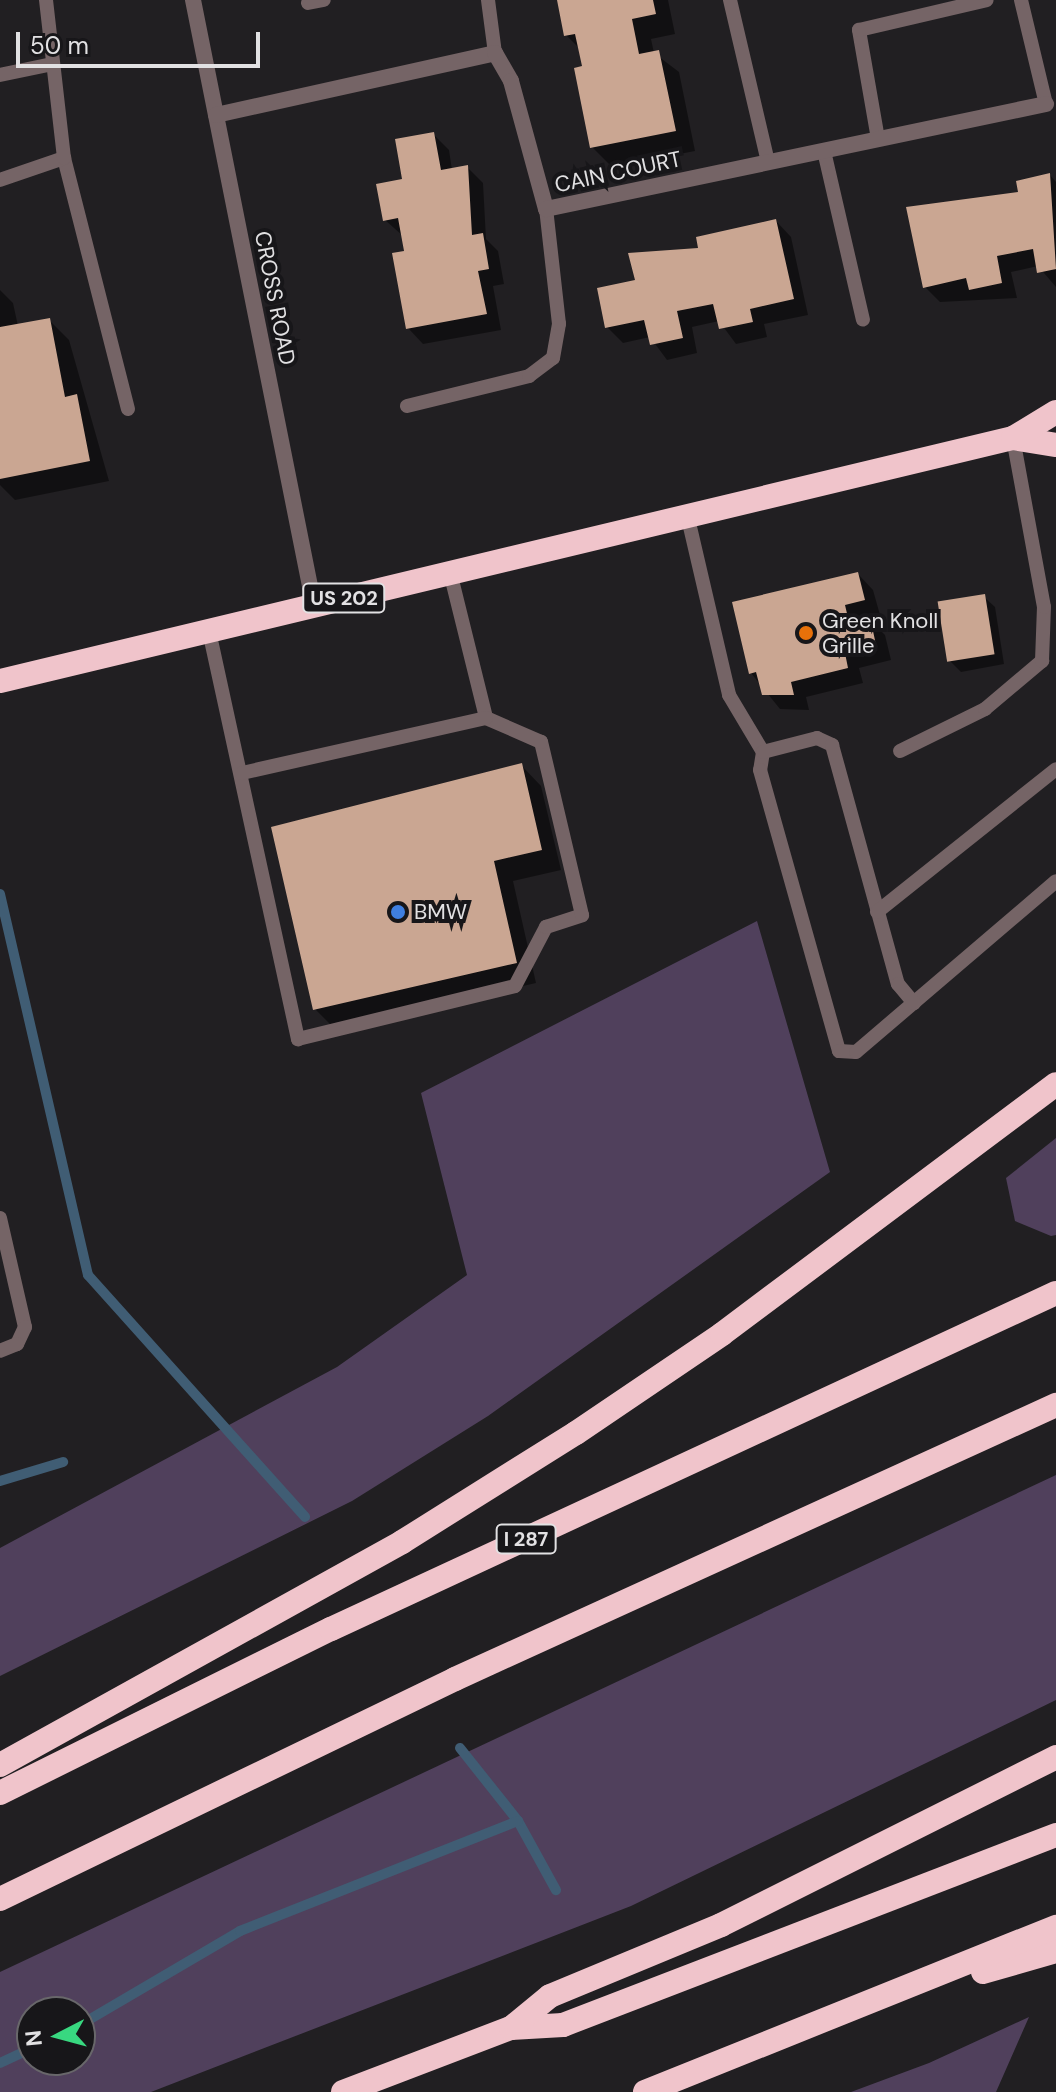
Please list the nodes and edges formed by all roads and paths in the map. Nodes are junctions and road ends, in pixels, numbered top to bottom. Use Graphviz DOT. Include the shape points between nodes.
graph roads {
  1 [pos="46,0"];
  2 [pos="193,0"];
  3 [pos="324,0"];
  4 [pos="488,0"];
  5 [pos="730,0"];
  6 [pos="987,0"];
  7 [pos="1021,0"];
  8 [pos="308,3"];
  9 [pos="495,53"];
  10 [pos="52,64"];
  11 [pos="0,75"];
  12 [pos="1046,104"];
  13 [pos="216,115"];
  14 [pos="878,139"];
  15 [pos="824,151"];
  16 [pos="64,158"];
  17 [pos="768,162"];
  18 [pos="0,180"];
  19 [pos="546,209"];
  20 [pos="863,320"];
  21 [pos="407,406"];
  22 [pos="128,409"];
  23 [pos="1056,412"];
  24 [pos="1013,438"];
  25 [pos="1056,445"];
  26 [pos="687,514"];
  27 [pos="450,572"];
  28 [pos="314,606"];
  29 [pos="209,631"];
  30 [pos="0,681"];
  31 [pos="486,718"];
  32 [pos="900,751"];
  33 [pos="763,752"];
  34 [pos="1056,769"];
  35 [pos="242,773"];
  36 [pos="1056,881"];
  37 [pos="877,912"];
  38 [pos="914,1003"];
  39 [pos="1056,1084"];
  40 [pos="0,1218"];
  41 [pos="1056,1293"];
  42 [pos="0,1351"];
  43 [pos="1056,1405"];
  44 [pos="1056,1757"];
  45 [pos="0,1765"];
  46 [pos="0,1793"];
  47 [pos="1056,1835"];
  48 [pos="0,1899"];
  49 [pos="1056,1927"];
  50 [pos="1056,1951"];
  51 [pos="892,1998"];
  52 [pos="511,2028"];
  53 [pos="343,2092"];
  54 [pos="645,2092"];
  1 -- 10 [label="lane"];
  2 -- 13 [label="street, CROSS ROAD"];
  3 -- 8 [label="lane"];
  4 -- 9 [label="lane"];
  5 -- 17 [label="lane"];
  6 -- 14 [label="lane" via="859,30"];
  7 -- 12 [label="lane"];
  9 -- 13 [label="street"];
  9 -- 19 [label="street, CAIN COURT" via="511,81"];
  10 -- 11 [label="lane"];
  10 -- 16 [label="lane"];
  12 -- 14 [label="street, CAIN COURT"];
  13 -- 28 [label="street, CROSS ROAD"];
  14 -- 15 [label="street, CAIN COURT"];
  15 -- 17 [label="street, CAIN COURT"];
  15 -- 20 [label="lane"];
  16 -- 18 [label="lane"];
  16 -- 22 [label="lane"];
  17 -- 19 [label="street, CAIN COURT"];
  19 -- 21 [label="lane" via="559,324 553,358 529,376"];
  23 -- 24 [label="highway, US 202"];
  24 -- 25 [label="highway, US 202"];
  24 -- 26 [label="highway, US 202"];
  24 -- 32 [label="lane" via="1044,607 1042,661 985,709"];
  26 -- 27 [label="highway, US 202"];
  26 -- 33 [label="lane" via="729,695"];
  27 -- 28 [label="highway, US 202"];
  27 -- 31 [label="lane"];
  28 -- 29 [label="highway, US 202"];
  29 -- 30 [label="highway, US 202"];
  29 -- 35 [label="lane"];
  31 -- 35 [label="lane"];
  31 -- 35 [label="lane" via="541,742 582,915 546,927 515,986 298,1039"];
  33 -- 37 [label="lane" via="817,738 832,745"];
  33 -- 38 [label="lane" via="760,770 837,1048 856,1052"];
  34 -- 37 [label="lane"];
  36 -- 38 [label="lane"];
  37 -- 38 [label="lane" via="898,984"];
  39 -- 45 [label="highway" via="722,1334 576,1433 402,1542"];
  40 -- 42 [label="lane" via="25,1327 17,1344"];
  41 -- 46 [label="highway, I 287" via="354,1619"];
  43 -- 48 [label="highway" via="427,1692"];
  44 -- 52 [label="highway" via="721,1925 550,1996"];
  47 -- 52 [label="highway" via="563,2025"];
  49 -- 51 [label="highway"];
  50 -- 51 [label="highway"];
  51 -- 54 [label="highway"];
  52 -- 53 [label="highway"];
}
